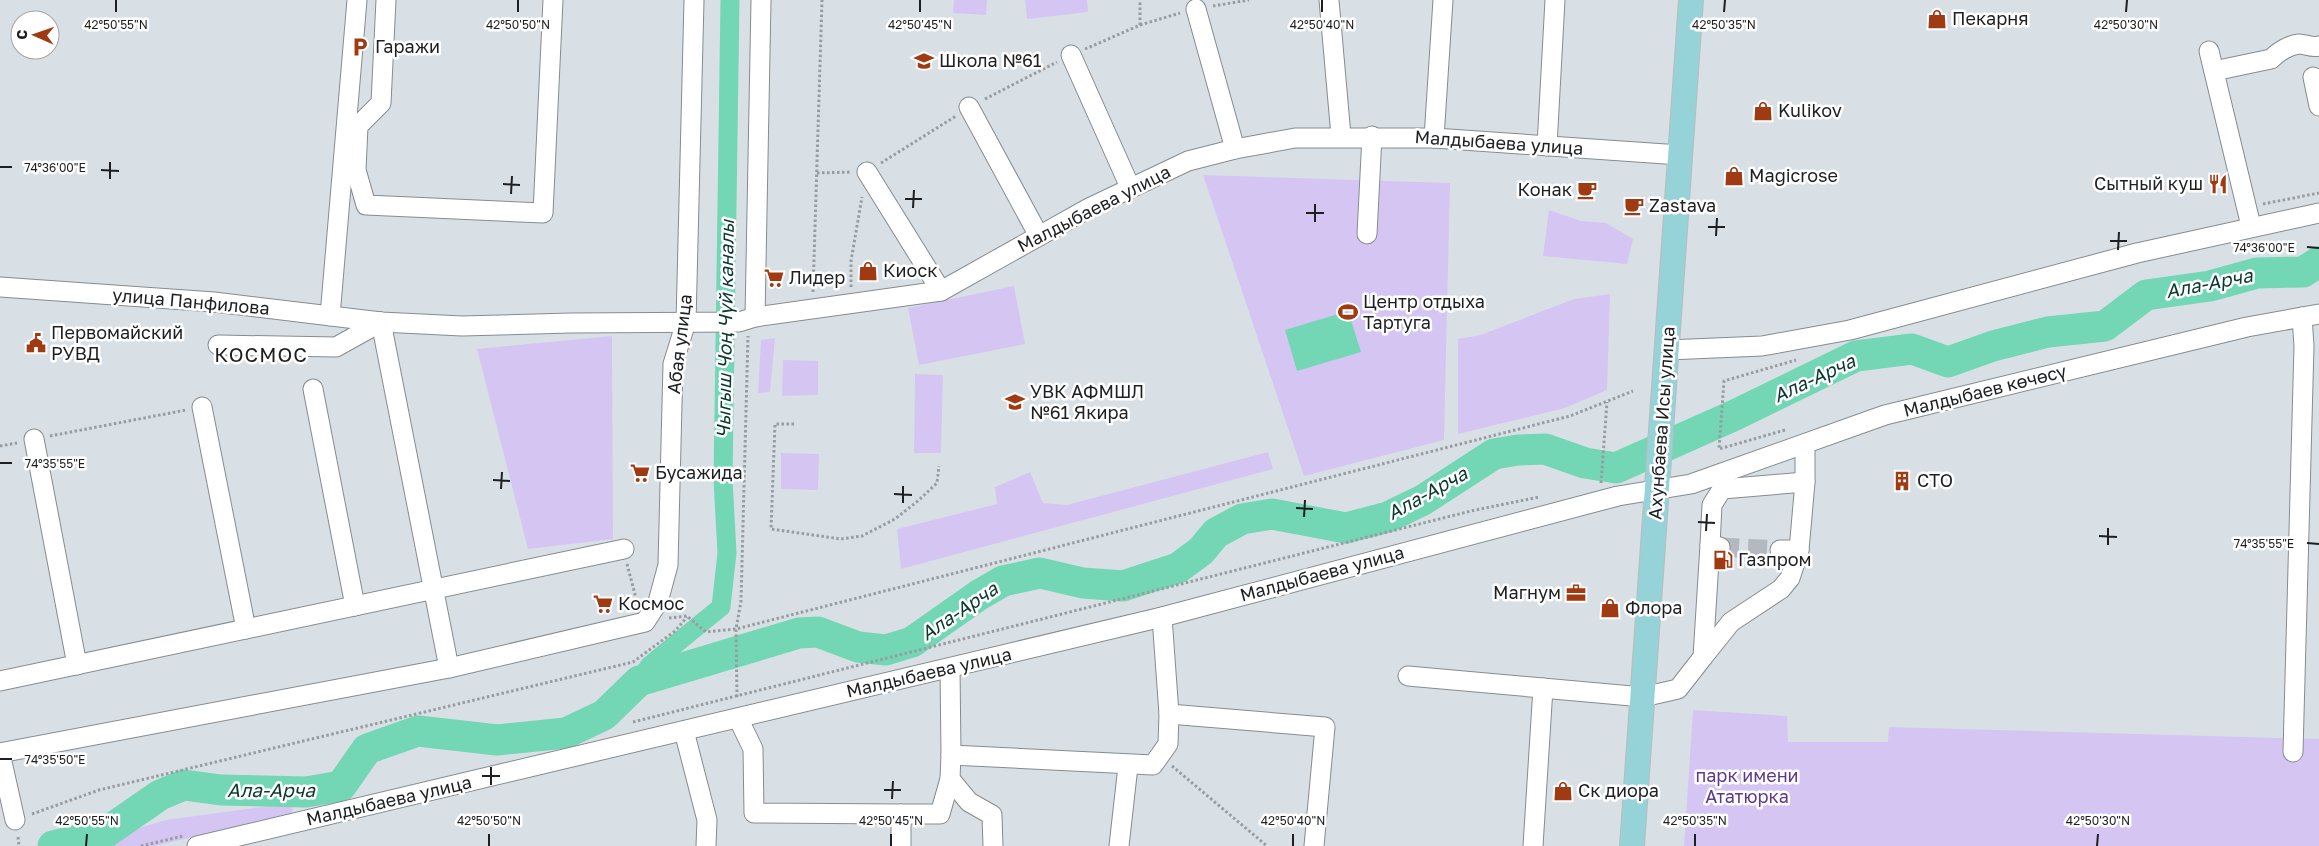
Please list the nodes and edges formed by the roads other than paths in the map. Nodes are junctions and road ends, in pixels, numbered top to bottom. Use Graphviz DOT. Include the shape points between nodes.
graph roads {
  1 [pos="357,0"];
  2 [pos="386,0"];
  3 [pos="552,0"];
  4 [pos="694,0"];
  5 [pos="761,0"];
  6 [pos="1329,0"];
  7 [pos="1443,0"];
  8 [pos="1556,0"];
  9 [pos="1691,0"];
  10 [pos="1196,9"];
  11 [pos="2319,46"];
  12 [pos="2209,51"];
  13 [pos="1071,55"];
  14 [pos="2214,71"];
  15 [pos="2313,77"];
  16 [pos="2319,106"];
  17 [pos="969,107"];
  18 [pos="1341,136"];
  19 [pos="1372,136"];
  20 [pos="1434,138"];
  21 [pos="1547,146"];
  22 [pos="1235,149"];
  23 [pos="1680,155"];
  24 [pos="867,172"];
  25 [pos="1130,187"];
  26 [pos="2319,213"];
  27 [pos="2251,226"];
  28 [pos="1367,234"];
  29 [pos="1039,236"];
  30 [pos="0,287"];
  31 [pos="941,291"];
  32 [pos="330,316"];
  33 [pos="2310,316"];
  34 [pos="747,319"];
  35 [pos="381,322"];
  36 [pos="686,322"];
  37 [pos="218,344"];
  38 [pos="1667,350"];
  39 [pos="313,389"];
  40 [pos="202,408"];
  41 [pos="34,439"];
  42 [pos="1805,444"];
  43 [pos="1659,479"];
  44 [pos="1806,482"];
  45 [pos="624,549"];
  46 [pos="434,589"];
  47 [pos="355,606"];
  48 [pos="1162,616"];
  49 [pos="246,629"];
  50 [pos="1703,657"];
  51 [pos="77,665"];
  52 [pos="449,668"];
  53 [pos="950,668"];
  54 [pos="1408,676"];
  55 [pos="0,681"];
  56 [pos="1543,688"];
  57 [pos="1643,698"];
  58 [pos="1169,714"];
  59 [pos="738,718"];
  60 [pos="684,731"];
  61 [pos="2293,752"];
  62 [pos="0,753"];
  63 [pos="951,755"];
  64 [pos="1128,766"];
  65 [pos="950,779"];
  66 [pos="901,814"];
  67 [pos="15,820"];
  68 [pos="193,840"];
  69 [pos="706,846"];
  70 [pos="901,846"];
  71 [pos="993,846"];
  72 [pos="1119,846"];
  73 [pos="1314,846"];
  74 [pos="1532,846"];
  75 [pos="1632,846"];
  1 -- 32 [label="street"];
  2 -- 3 [label="street" via="381,103 358,126 356,170 366,205 543,213"];
  4 -- 36 [label="street, Абая улица"];
  5 -- 34 [label="street"];
  6 -- 18 [label="street"];
  7 -- 20 [label="street"];
  8 -- 21 [label="street"];
  9 -- 23 [label="main road, Ахунбаева Исы улица"];
  10 -- 22 [label="street"];
  11 -- 14 [label="street" via="2311,48 2300,44 2277,52 2271,59"];
  12 -- 14 [label="street"];
  13 -- 25 [label="street"];
  14 -- 27 [label="street"];
  15 -- 16 [label="street"];
  17 -- 29 [label="street"];
  18 -- 19 [label="street, Малдыбаева улица"];
  18 -- 22 [label="street, Малдыбаева улица" via="1295,138"];
  19 -- 20 [label="street, Малдыбаева улица"];
  19 -- 28 [label="street"];
  20 -- 21 [label="street, Малдыбаева улица"];
  21 -- 23 [label="street, Малдыбаева улица"];
  22 -- 25 [label="street, Малдыбаева улица" via="1188,161"];
  23 -- 38 [label="main road, Ахунбаева Исы улица"];
  24 -- 31 [label="street"];
  25 -- 29 [label="street, Малдыбаева улица"];
  26 -- 27 [label="street"];
  27 -- 38 [label="street" via="1850,330 1762,346"];
  29 -- 31 [label="street, Малдыбаева улица"];
  30 -- 32 [label="street, улица Панфилова" via="214,302"];
  31 -- 34 [label="street, Малдыбаева улица"];
  32 -- 35 [label="street, улица Панфилова"];
  33 -- 42 [label="street, Малдыбаев көчөсү" via="2247,327 1885,415"];
  33 -- 61 [label="street" via="2304,346"];
  34 -- 36 [label="street, улица Панфилова"];
  35 -- 36 [label="street, улица Панфилова" via="462,326"];
  35 -- 37 [label="street, улица Панфилова" via="336,347"];
  35 -- 46 [label="street"];
  36 -- 52 [label="street, Абая улица" via="673,364 668,566 658,602 648,617"];
  38 -- 43 [label="main road, Ахунбаева Исы улица"];
  39 -- 47 [label="street"];
  40 -- 49 [label="street"];
  41 -- 51 [label="street"];
  42 -- 43 [label="street, Малдыбаев көчөсү" via="1691,484"];
  42 -- 44 [label="street"];
  43 -- 48 [label="street, Малдыбаева улица" via="1618,496"];
  43 -- 57 [label="main road, Ахунбаева Исы улица"];
  44 -- 50 [label="street" via="1790,550 1790,578 1781,589 1731,622"];
  44 -- 50 [label="street" via="1722,489 1712,505 1715,546"];
  45 -- 46 [label="street"];
  46 -- 47 [label="street"];
  46 -- 52 [label="street"];
  47 -- 49 [label="street"];
  48 -- 53 [label="street, Малдыбаева улица"];
  48 -- 58 [label="street"];
  49 -- 51 [label="street"];
  50 -- 57 [label="street" via="1678,689"];
  51 -- 55 [label="street"];
  52 -- 62 [label="street"];
  53 -- 59 [label="street, Малдыбаева улица"];
  53 -- 63 [label="street"];
  54 -- 56 [label="street"];
  56 -- 57 [label="street"];
  56 -- 74 [label="street"];
  57 -- 75 [label="main road, Ахунбаева Исы улица"];
  58 -- 64 [label="street" via="1168,744 1153,765"];
  58 -- 73 [label="street" via="1325,727"];
  59 -- 60 [label="street, Малдыбаева улица"];
  59 -- 66 [label="street" via="754,749 754,813"];
  60 -- 68 [label="street, Малдыбаева улица"];
  60 -- 69 [label="street" via="707,820"];
  62 -- 67 [label="street"];
  63 -- 64 [label="street"];
  63 -- 65 [label="street"];
  64 -- 72 [label="street"];
  65 -- 66 [label="street" via="940,814"];
  65 -- 71 [label="street" via="969,802 992,815"];
  66 -- 70 [label="street"];
}
